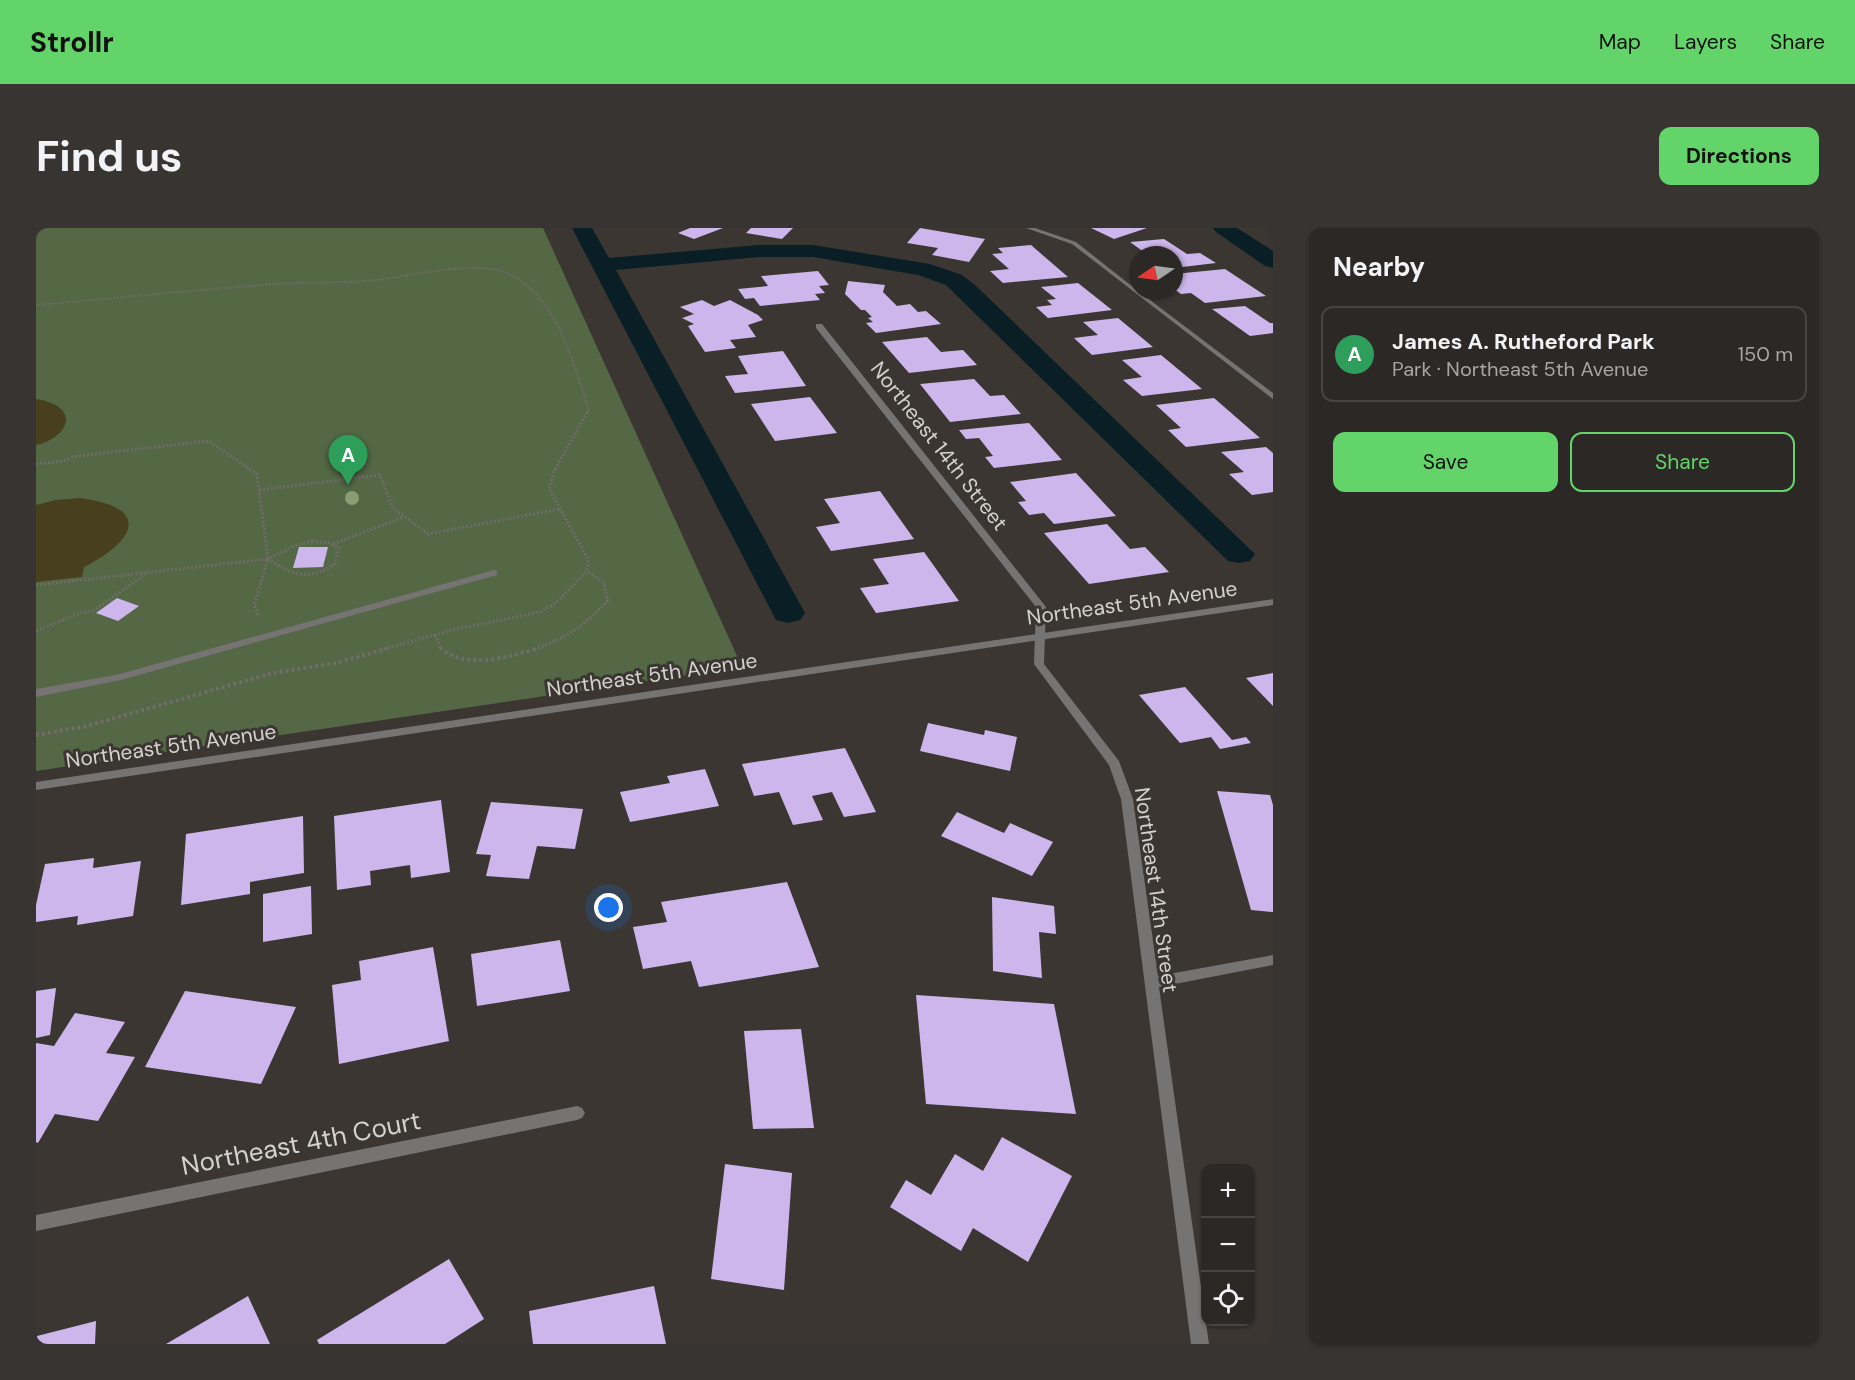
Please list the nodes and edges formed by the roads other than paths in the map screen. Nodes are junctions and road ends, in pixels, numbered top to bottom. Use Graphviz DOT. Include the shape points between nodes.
graph roads {
  1 [pos="1029,228"];
  2 [pos="819,326"];
  3 [pos="1273,397"];
  4 [pos="494,573"];
  5 [pos="1273,602"];
  6 [pos="1040,636"];
  7 [pos="36,693"];
  8 [pos="36,786"];
  9 [pos="1273,960"];
  10 [pos="1151,983"];
  11 [pos="577,1113"];
  12 [pos="36,1223"];
  13 [pos="1200,1344"];
  1 -- 3 [label="street" via="1074,243"];
  2 -- 6 [label="street, Northeast 14th Street" via="1041,607"];
  4 -- 7 [label="street" via="117,678"];
  5 -- 6 [label="street, Northeast 5th Avenue"];
  6 -- 8 [label="street, Northeast 5th Avenue"];
  6 -- 10 [label="street, Northeast 14th Street" via="1039,664 1115,764 1127,799"];
  9 -- 10 [label="street"];
  10 -- 13 [label="street, Northeast 14th Street"];
  11 -- 12 [label="street, Northeast 4th Court"];
}
